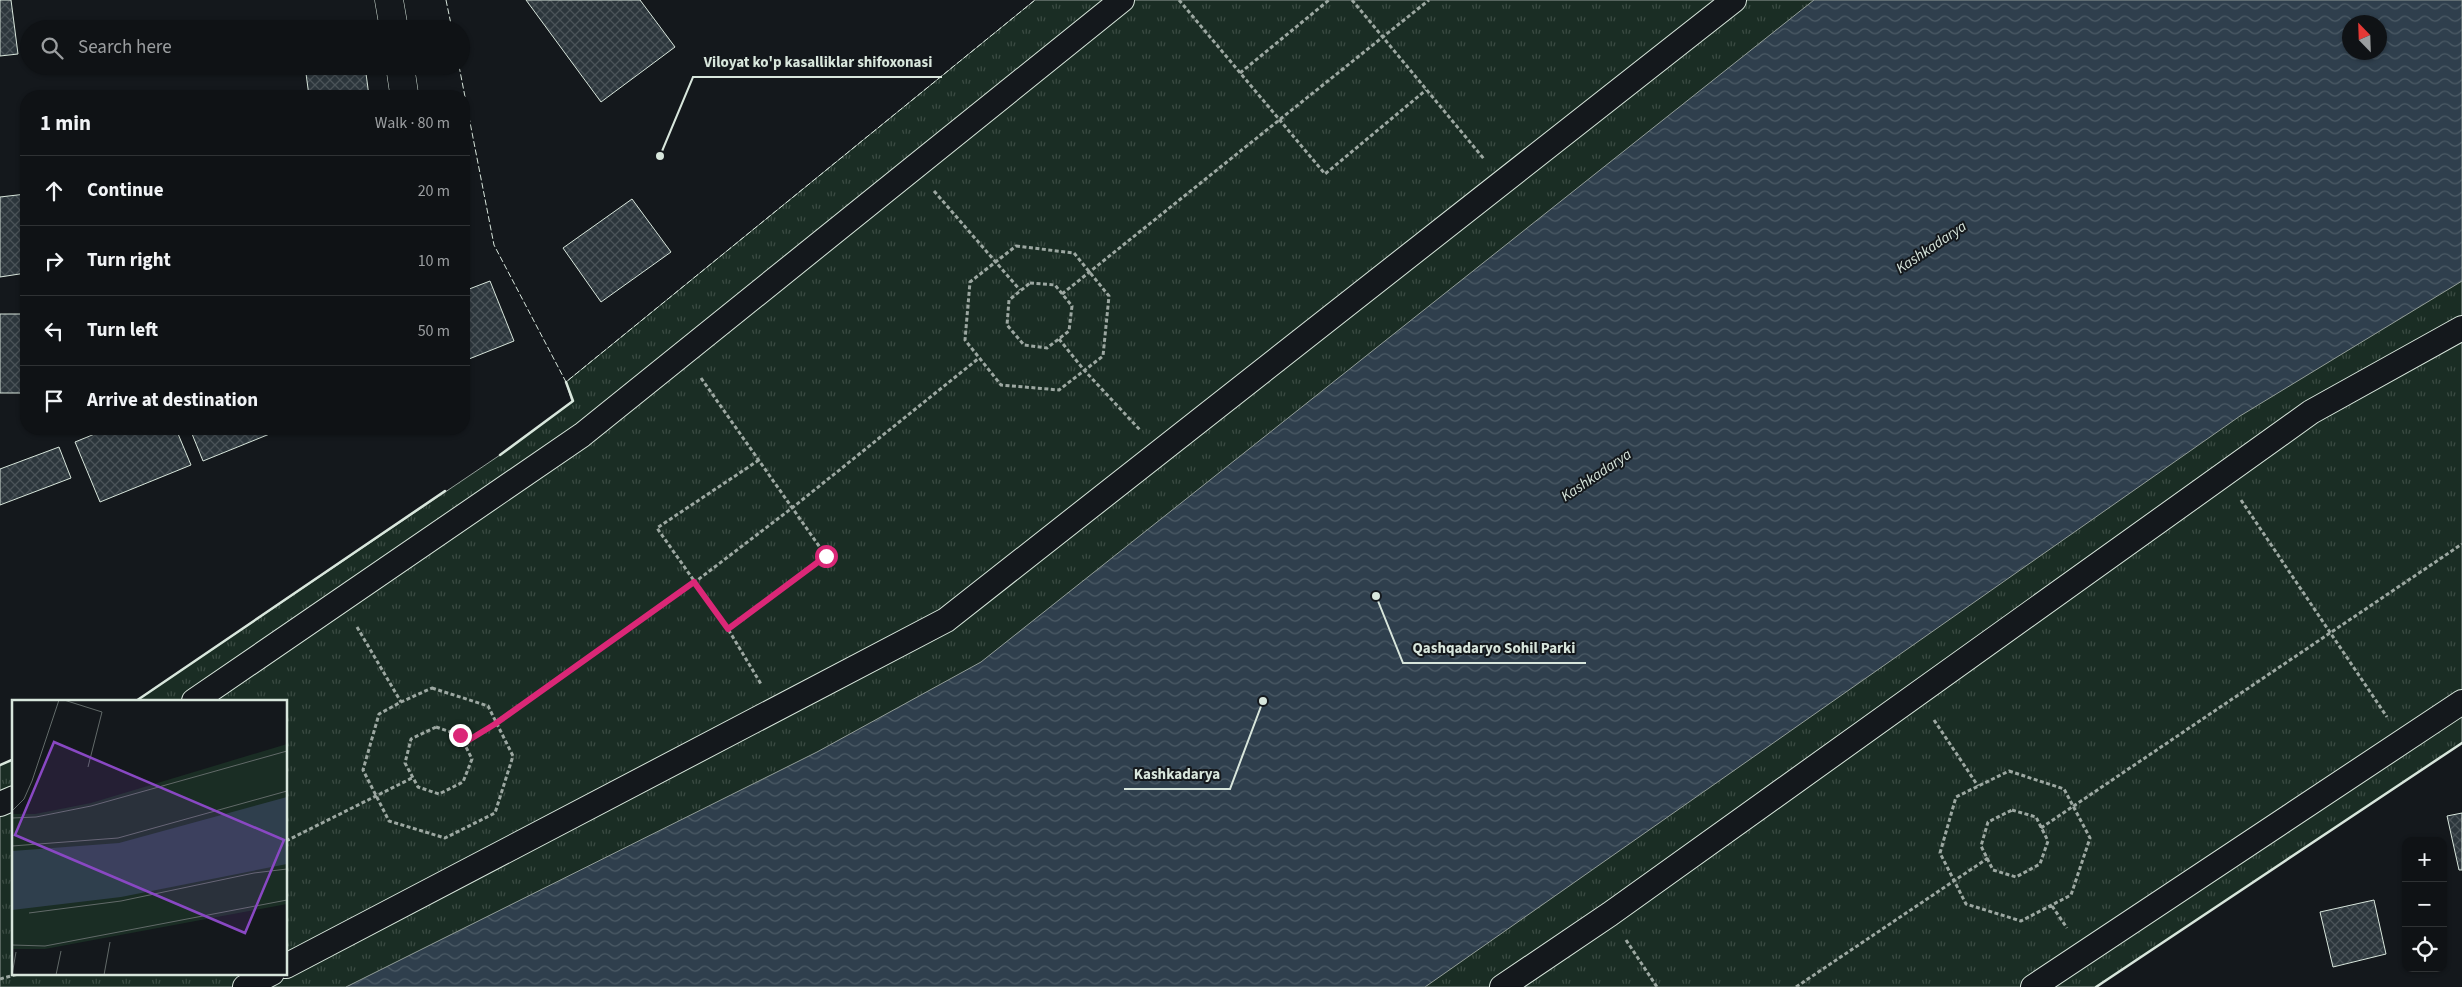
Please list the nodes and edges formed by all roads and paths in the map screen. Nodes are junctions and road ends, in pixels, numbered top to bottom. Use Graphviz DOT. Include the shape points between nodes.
graph roads {
  1 [pos="389,0"];
  2 [pos="1122,0"];
  3 [pos="1179,0"];
  4 [pos="1328,0"];
  5 [pos="1352,0"];
  6 [pos="1429,0"];
  7 [pos="1734,0"];
  8 [pos="392,20"];
  9 [pos="1382,38"];
  10 [pos="1240,73"];
  11 [pos="401,75"];
  12 [pos="404,90"];
  13 [pos="1426,90"];
  14 [pos="1280,120"];
  15 [pos="913,168"];
  16 [pos="1503,183"];
  17 [pos="996,262"];
  18 [pos="1090,272"];
  19 [pos="1020,290"];
  20 [pos="1062,294"];
  21 [pos="2462,328"];
  22 [pos="1059,338"];
  23 [pos="684,353"];
  24 [pos="979,358"];
  25 [pos="1084,370"];
  26 [pos="1160,453"];
  27 [pos="759,460"];
  28 [pos="2224,474"];
  29 [pos="792,508"];
  30 [pos="2462,544"];
  31 [pos="694,582"];
  32 [pos="342,600"];
  33 [pos="728,629"];
  34 [pos="2330,634"];
  35 [pos="1917,694"];
  36 [pos="195,700"];
  37 [pos="401,702"];
  38 [pos="2462,702"];
  39 [pos="777,710"];
  40 [pos="495,724"];
  41 [pos="2403,741"];
  42 [pos="464,743"];
  43 [pos="412,778"];
  44 [pos="1978,786"];
  45 [pos="376,797"];
  46 [pos="12,799"];
  47 [pos="0,804"];
  48 [pos="2074,808"];
  49 [pos="2041,828"];
  50 [pos="288,840"];
  51 [pos="1988,858"];
  52 [pos="1954,881"];
  53 [pos="1610,914"];
  54 [pos="288,965"];
  55 [pos="18,974"];
  56 [pos="270,974"];
  57 [pos="0,979"];
  58 [pos="245,987"];
  59 [pos="1502,987"];
  60 [pos="1657,987"];
  61 [pos="1796,987"];
  62 [pos="2033,987"];
  1 -- 8 [label="street"];
  2 -- 15 [label="street"];
  3 -- 10 [label="path"];
  4 -- 10 [label="path"];
  5 -- 9 [label="path"];
  6 -- 9 [label="path"];
  7 -- 16 [label="street"];
  9 -- 13 [label="path"];
  9 -- 14 [label="path"];
  10 -- 14 [label="path"];
  11 -- 12 [label="street"];
  13 -- 14 [label="path" via="1324,174"];
  13 -- 16 [label="path"];
  14 -- 18 [label="path"];
  15 -- 17 [label="path"];
  15 -- 23 [label="street"];
  16 -- 26 [label="street"];
  17 -- 18 [label="path" via="1016,246 1074,252"];
  17 -- 19 [label="path"];
  17 -- 24 [label="path" via="970,282 966,340"];
  18 -- 20 [label="path"];
  18 -- 25 [label="path" via="1110,296 1103,356"];
  19 -- 20 [label="path" via="1030,283 1055,286"];
  19 -- 22 [label="path" via="1009,300 1008,325 1024,346 1047,348"];
  20 -- 22 [label="path" via="1072,306 1069,331"];
  21 -- 28 [label="street" via="2311,412"];
  22 -- 25 [label="path"];
  23 -- 27 [label="path"];
  23 -- 32 [label="street" via="582,435"];
  24 -- 25 [label="path" via="1001,385 1059,390"];
  24 -- 29 [label="path"];
  25 -- 26 [label="path"];
  26 -- 39 [label="street" via="946,620"];
  27 -- 29 [label="path"];
  27 -- 31 [label="path" via="657,528"];
  28 -- 34 [label="path"];
  28 -- 35 [label="street"];
  29 -- 31 [label="path"];
  29 -- 33 [label="path" via="826,556"];
  30 -- 34 [label="path"];
  31 -- 33 [label="path"];
  31 -- 40 [label="path"];
  32 -- 36 [label="street"];
  32 -- 37 [label="path"];
  33 -- 39 [label="path"];
  34 -- 41 [label="path"];
  34 -- 48 [label="path"];
  35 -- 44 [label="path"];
  35 -- 53 [label="street"];
  37 -- 40 [label="path" via="432,688 488,706"];
  37 -- 45 [label="path" via="379,714 363,770"];
  38 -- 41 [label="street"];
  39 -- 54 [label="street"];
  40 -- 42 [label="path"];
  40 -- 45 [label="path" via="513,756 495,813 445,838 389,822"];
  41 -- 62 [label="street"];
  42 -- 43 [label="path" via="472,759 463,782 439,794 418,787"];
  42 -- 43 [label="path" via="460,735 436,727 411,739 405,763"];
  43 -- 45 [label="path"];
  44 -- 48 [label="path" via="2008,771 2064,789"];
  44 -- 52 [label="path" via="1956,797 1940,853"];
  45 -- 50 [label="path"];
  46 -- 47 [label="street"];
  48 -- 49 [label="path"];
  48 -- 52 [label="path" via="2090,838 2071,895 2021,921 1966,904"];
  49 -- 51 [label="path" via="2048,841 2040,864 2016,876 1994,870"];
  49 -- 51 [label="path" via="2036,817 2012,810 1988,822 1981,846"];
  51 -- 52 [label="path"];
  52 -- 61 [label="path"];
  53 -- 59 [label="street"];
  53 -- 60 [label="path"];
  55 -- 57 [label="path"];
  56 -- 58 [label="street"];
}
